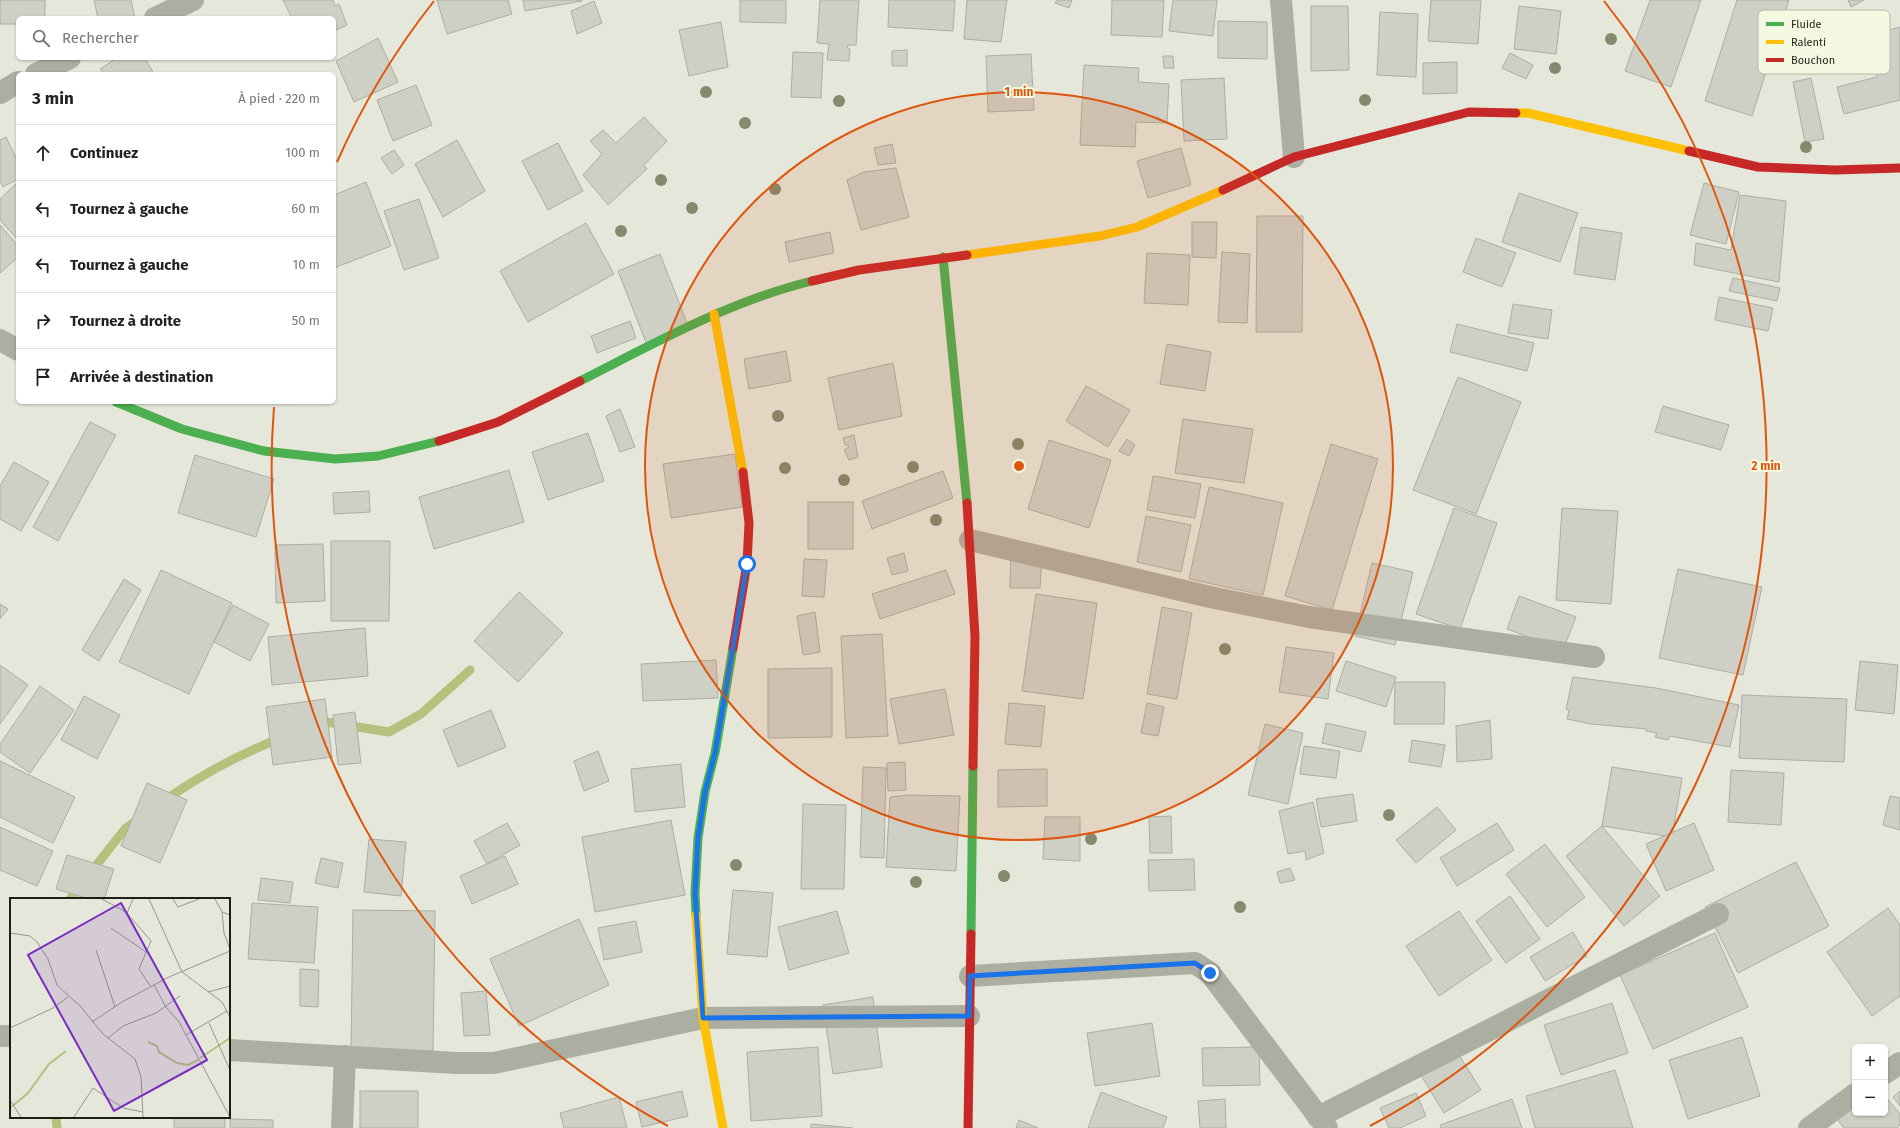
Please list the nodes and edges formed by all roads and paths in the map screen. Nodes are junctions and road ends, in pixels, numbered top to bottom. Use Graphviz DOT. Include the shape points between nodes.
graph roads {
  1 [pos="193,0"];
  2 [pos="1281,0"];
  3 [pos="159,16"];
  4 [pos="66,60"];
  5 [pos="40,72"];
  6 [pos="16,83"];
  7 [pos="0,94"];
  8 [pos="1294,157"];
  9 [pos="1900,168"];
  10 [pos="943,257"];
  11 [pos="714,314"];
  12 [pos="0,340"];
  13 [pos="16,349"];
  14 [pos="121,404"];
  15 [pos="970,540"];
  16 [pos="1594,657"];
  17 [pos="1718,914"];
  18 [pos="970,976"];
  19 [pos="969,1016"];
  20 [pos="703,1018"];
  21 [pos="230,1050"];
  22 [pos="345,1056"];
  23 [pos="1900,1063"];
  24 [pos="1888,1072"];
  25 [pos="1852,1096"];
  26 [pos="1323,1123"];
  27 [pos="342,1128"];
  28 [pos="723,1128"];
  29 [pos="968,1128"];
  30 [pos="1809,1128"];
  1 -- 3 [label="street"];
  2 -- 8 [label="street"];
  4 -- 5 [label="street"];
  6 -- 7 [label="street"];
  8 -- 9 [label="street" via="1469,112 1528,113 1758,167 1835,170"];
  8 -- 10 [label="street" via="1137,227 1100,236"];
  10 -- 11 [label="street" via="859,270 780,289"];
  10 -- 15 [label="street"];
  11 -- 14 [label="street" via="498,422 424,446 378,456 335,459 264,451 182,429"];
  11 -- 20 [label="street" via="742,462 749,523 747,564 698,838 695,893"];
  12 -- 13 [label="street"];
  15 -- 16 [label="street" via="1210,597 1309,617"];
  15 -- 18 [label="street" via="975,636"];
  17 -- 26 [label="street"];
  18 -- 19 [label="street"];
  18 -- 26 [label="street" via="1195,963 1210,973"];
  19 -- 20 [label="street"];
  19 -- 29 [label="street"];
  20 -- 22 [label="street" via="494,1064"];
  20 -- 28 [label="street"];
  21 -- 22 [label="street"];
  22 -- 27 [label="street"];
  23 -- 24 [label="street"];
  25 -- 30 [label="street"];
}
